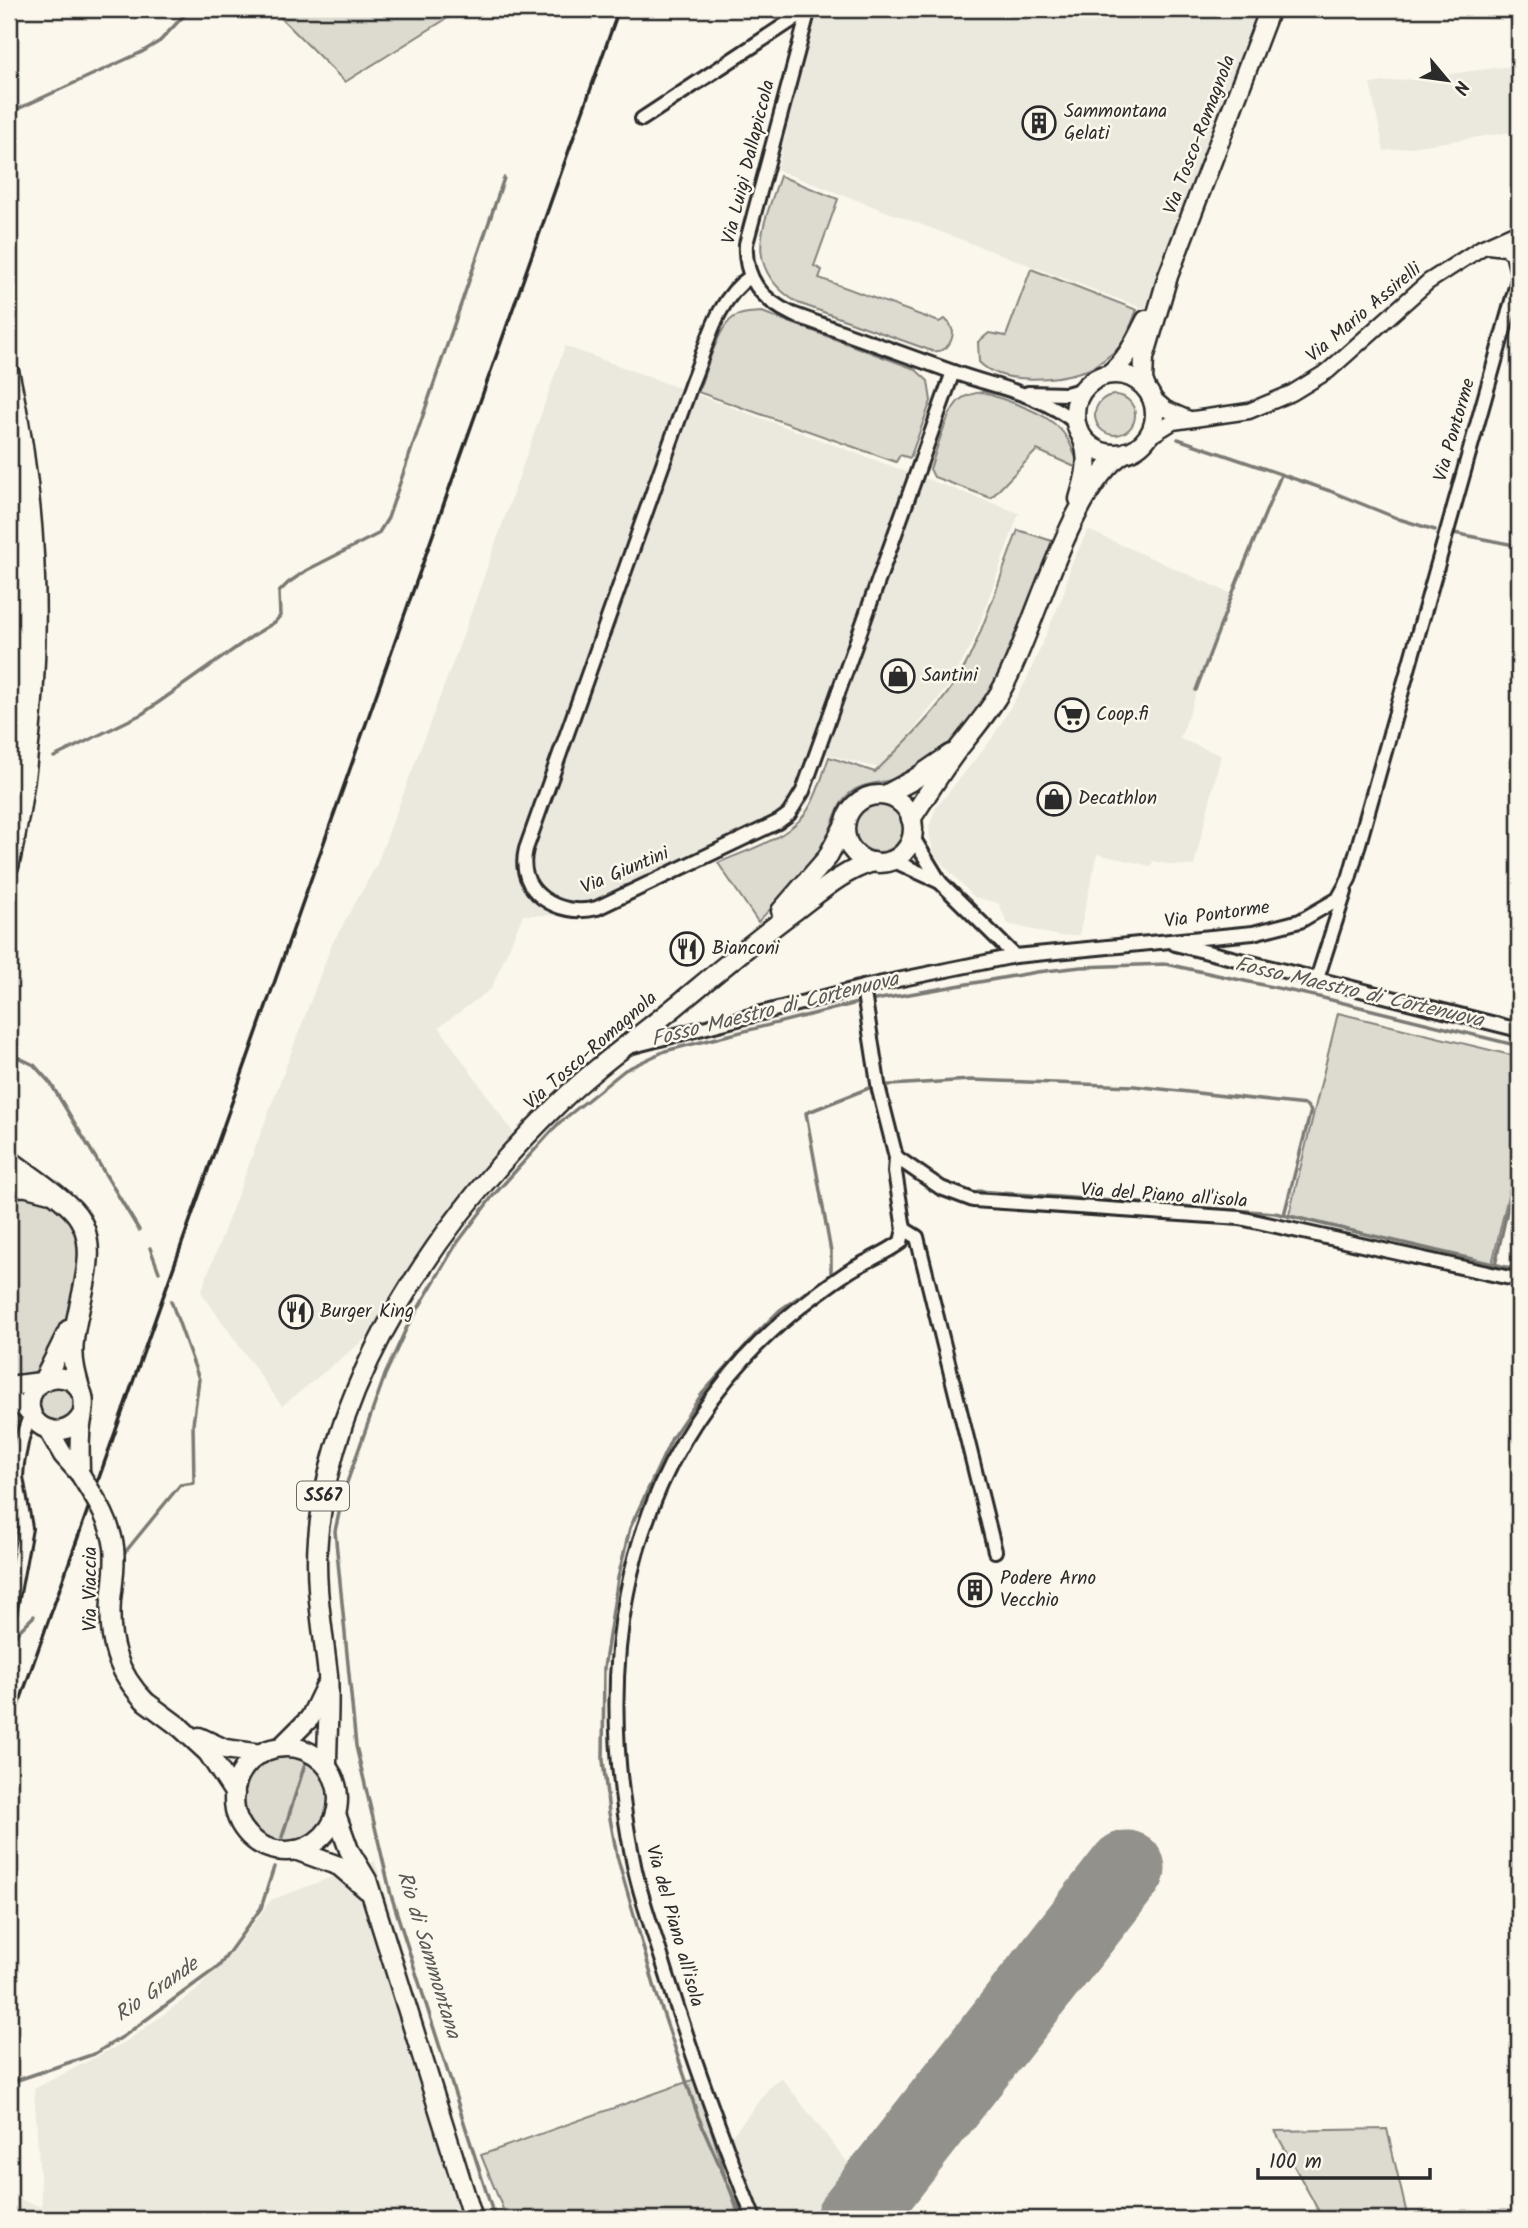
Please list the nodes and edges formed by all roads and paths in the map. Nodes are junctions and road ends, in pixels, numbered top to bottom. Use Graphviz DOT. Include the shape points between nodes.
graph roads {
  1 [pos="809,9"];
  2 [pos="1270,9"];
  3 [pos="642,118"];
  4 [pos="1519,232"];
  5 [pos="1483,247"];
  6 [pos="1168,276"];
  7 [pos="1519,276"];
  8 [pos="750,277"];
  9 [pos="953,372"];
  10 [pos="9,373"];
  11 [pos="1109,374"];
  12 [pos="1084,389"];
  13 [pos="1021,393"];
  14 [pos="1149,393"];
  15 [pos="1189,419"];
  16 [pos="1079,428"];
  17 [pos="1147,438"];
  18 [pos="1126,452"];
  19 [pos="9,454"];
  20 [pos="1072,523"];
  21 [pos="959,748"];
  22 [pos="9,786"];
  23 [pos="885,795"];
  24 [pos="845,824"];
  25 [pos="912,827"];
  26 [pos="892,860"];
  27 [pos="873,862"];
  28 [pos="9,865"];
  29 [pos="1349,879"];
  30 [pos="940,882"];
  31 [pos="758,938"];
  32 [pos="1165,941"];
  33 [pos="1014,956"];
  34 [pos="1317,979"];
  35 [pos="864,997"];
  36 [pos="1519,1030"];
  37 [pos="625,1048"];
  38 [pos="896,1157"];
  39 [pos="9,1160"];
  40 [pos="9,1187"];
  41 [pos="52,1193"];
  42 [pos="904,1229"];
  43 [pos="1519,1280"];
  44 [pos="79,1303"];
  45 [pos="43,1381"];
  46 [pos="9,1386"];
  47 [pos="80,1390"];
  48 [pos="9,1399"];
  49 [pos="31,1412"];
  50 [pos="82,1415"];
  51 [pos="47,1429"];
  52 [pos="19,1448"];
  53 [pos="80,1474"];
  54 [pos="995,1551"];
  55 [pos="9,1614"];
  56 [pos="328,1677"];
  57 [pos="181,1728"];
  58 [pos="281,1747"];
  59 [pos="261,1754"];
  60 [pos="327,1766"];
  61 [pos="235,1794"];
  62 [pos="336,1814"];
  63 [pos="295,1850"];
  64 [pos="371,1894"];
  65 [pos="473,2219"];
  66 [pos="754,2219"];
  1 -- 3 [label="street"];
  1 -- 8 [label="street, Via Luigi Dallapiccola" via="746,244"];
  2 -- 6 [label="main road, Via Tosco-Romagnola"];
  4 -- 5 [label="street, Via Mario Assirelli"];
  5 -- 7 [label="street" via="1498,246 1513,254"];
  5 -- 15 [label="street, Via Mario Assirelli" via="1427,282 1311,383 1266,406"];
  6 -- 11 [label="main road, Via Tosco-Romagnola" via="1128,354"];
  6 -- 14 [label="main road, Via Tosco-Romagnola" via="1144,358"];
  7 -- 29 [label="street, Via Pontorme"];
  8 -- 9 [label="street" via="776,307"];
  8 -- 9 [label="street, Via Giuntini" via="728,296 712,331 526,849 527,881 551,903 579,911 597,908 778,822 794,808"];
  9 -- 13 [label="street"];
  10 -- 28 [label="highway" via="30,513 34,614 29,731"];
  11 -- 12 [label="main road, Via Tosco-Romagnola"];
  11 -- 14 [label="main road" via="1130,376"];
  12 -- 13 [label="street" via="1066,394"];
  12 -- 16 [label="main road" via="1076,411"];
  13 -- 16 [label="street" via="1054,407"];
  14 -- 15 [label="street" via="1166,409"];
  14 -- 17 [label="main road, Via Tosco-Romagnola" via="1155,418"];
  15 -- 17 [label="street, Via Mario Assirelli" via="1165,426"];
  16 -- 18 [label="main road" via="1101,451"];
  16 -- 20 [label="main road" via="1088,463"];
  17 -- 18 [label="main road"];
  18 -- 20 [label="main road" via="1100,478"];
  19 -- 22 [label="highway" via="19,599 19,665"];
  20 -- 21 [label="main road" via="1004,685"];
  21 -- 23 [label="main road"];
  21 -- 25 [label="main road"];
  23 -- 24 [label="main road" via="863,798"];
  23 -- 25 [label="main road" via="904,806"];
  24 -- 27 [label="main road" via="849,846 856,855"];
  24 -- 31 [label="main road" via="827,858"];
  25 -- 26 [label="main road" via="907,848"];
  25 -- 30 [label="street"];
  26 -- 27 [label="main road"];
  26 -- 30 [label="street"];
  27 -- 31 [label="main road" via="840,877"];
  29 -- 32 [label="street, Via Pontorme" via="1338,899 1300,921 1253,933"];
  29 -- 34 [label="street"];
  30 -- 33 [label="street"];
  31 -- 37 [label="main road, Via Tosco-Romagnola"];
  32 -- 33 [label="street, Via Pontorme"];
  32 -- 34 [label="street"];
  33 -- 35 [label="street, Via Pontorme"];
  34 -- 36 [label="street"];
  35 -- 37 [label="street, Via Pontorme"];
  35 -- 38 [label="street" via="879,1090"];
  37 -- 56 [label="main road, Via Tosco-Romagnola / SS67" via="559,1102 498,1167 437,1247 385,1327 363,1372 334,1448 321,1506 317,1573"];
  38 -- 42 [label="street"];
  38 -- 43 [label="street, Via del Piano all'isola" via="941,1188 973,1200 1241,1219"];
  39 -- 41 [label="highway"];
  40 -- 41 [label="highway"];
  41 -- 44 [label="highway" via="74,1211 86,1234 87,1261"];
  42 -- 54 [label="street" via="917,1237"];
  42 -- 66 [label="street, Via del Piano all'isola" via="901,1242 850,1271 775,1327 698,1416 648,1513 618,1647 618,1751 633,1863 690,2050"];
  44 -- 45 [label="highway"];
  44 -- 47 [label="highway" via="72,1349"];
  45 -- 46 [label="main road"];
  45 -- 47 [label="main road" via="64,1378"];
  45 -- 49 [label="main road" via="32,1395"];
  47 -- 50 [label="main road"];
  48 -- 49 [label="main road"];
  49 -- 51 [label="main road"];
  49 -- 52 [label="street"];
  50 -- 51 [label="main road" via="66,1429"];
  50 -- 53 [label="main road"];
  51 -- 52 [label="street"];
  51 -- 53 [label="main road, Via Viaccia"];
  52 -- 55 [label="street" via="16,1477 25,1528"];
  53 -- 57 [label="main road, Via Viaccia, bridge" via="106,1517 114,1546 113,1649 129,1683"];
  56 -- 58 [label="main road, Via Tosco-Romagnola / SS67" via="310,1718"];
  56 -- 60 [label="main road, Via Tosco-Romagnola / SS67"];
  57 -- 59 [label="main road" via="225,1749"];
  57 -- 61 [label="main road" via="208,1753"];
  58 -- 59 [label="main road, SS67"];
  58 -- 60 [label="main road" via="305,1751"];
  59 -- 61 [label="main road" via="240,1777"];
  60 -- 62 [label="main road, SS67" via="336,1785"];
  61 -- 63 [label="main road" via="238,1818 247,1834 269,1849"];
  62 -- 63 [label="main road" via="323,1836"];
  62 -- 64 [label="main road, SS67"];
  63 -- 64 [label="main road" via="339,1866"];
  64 -- 65 [label="main road, SS67"];
}
